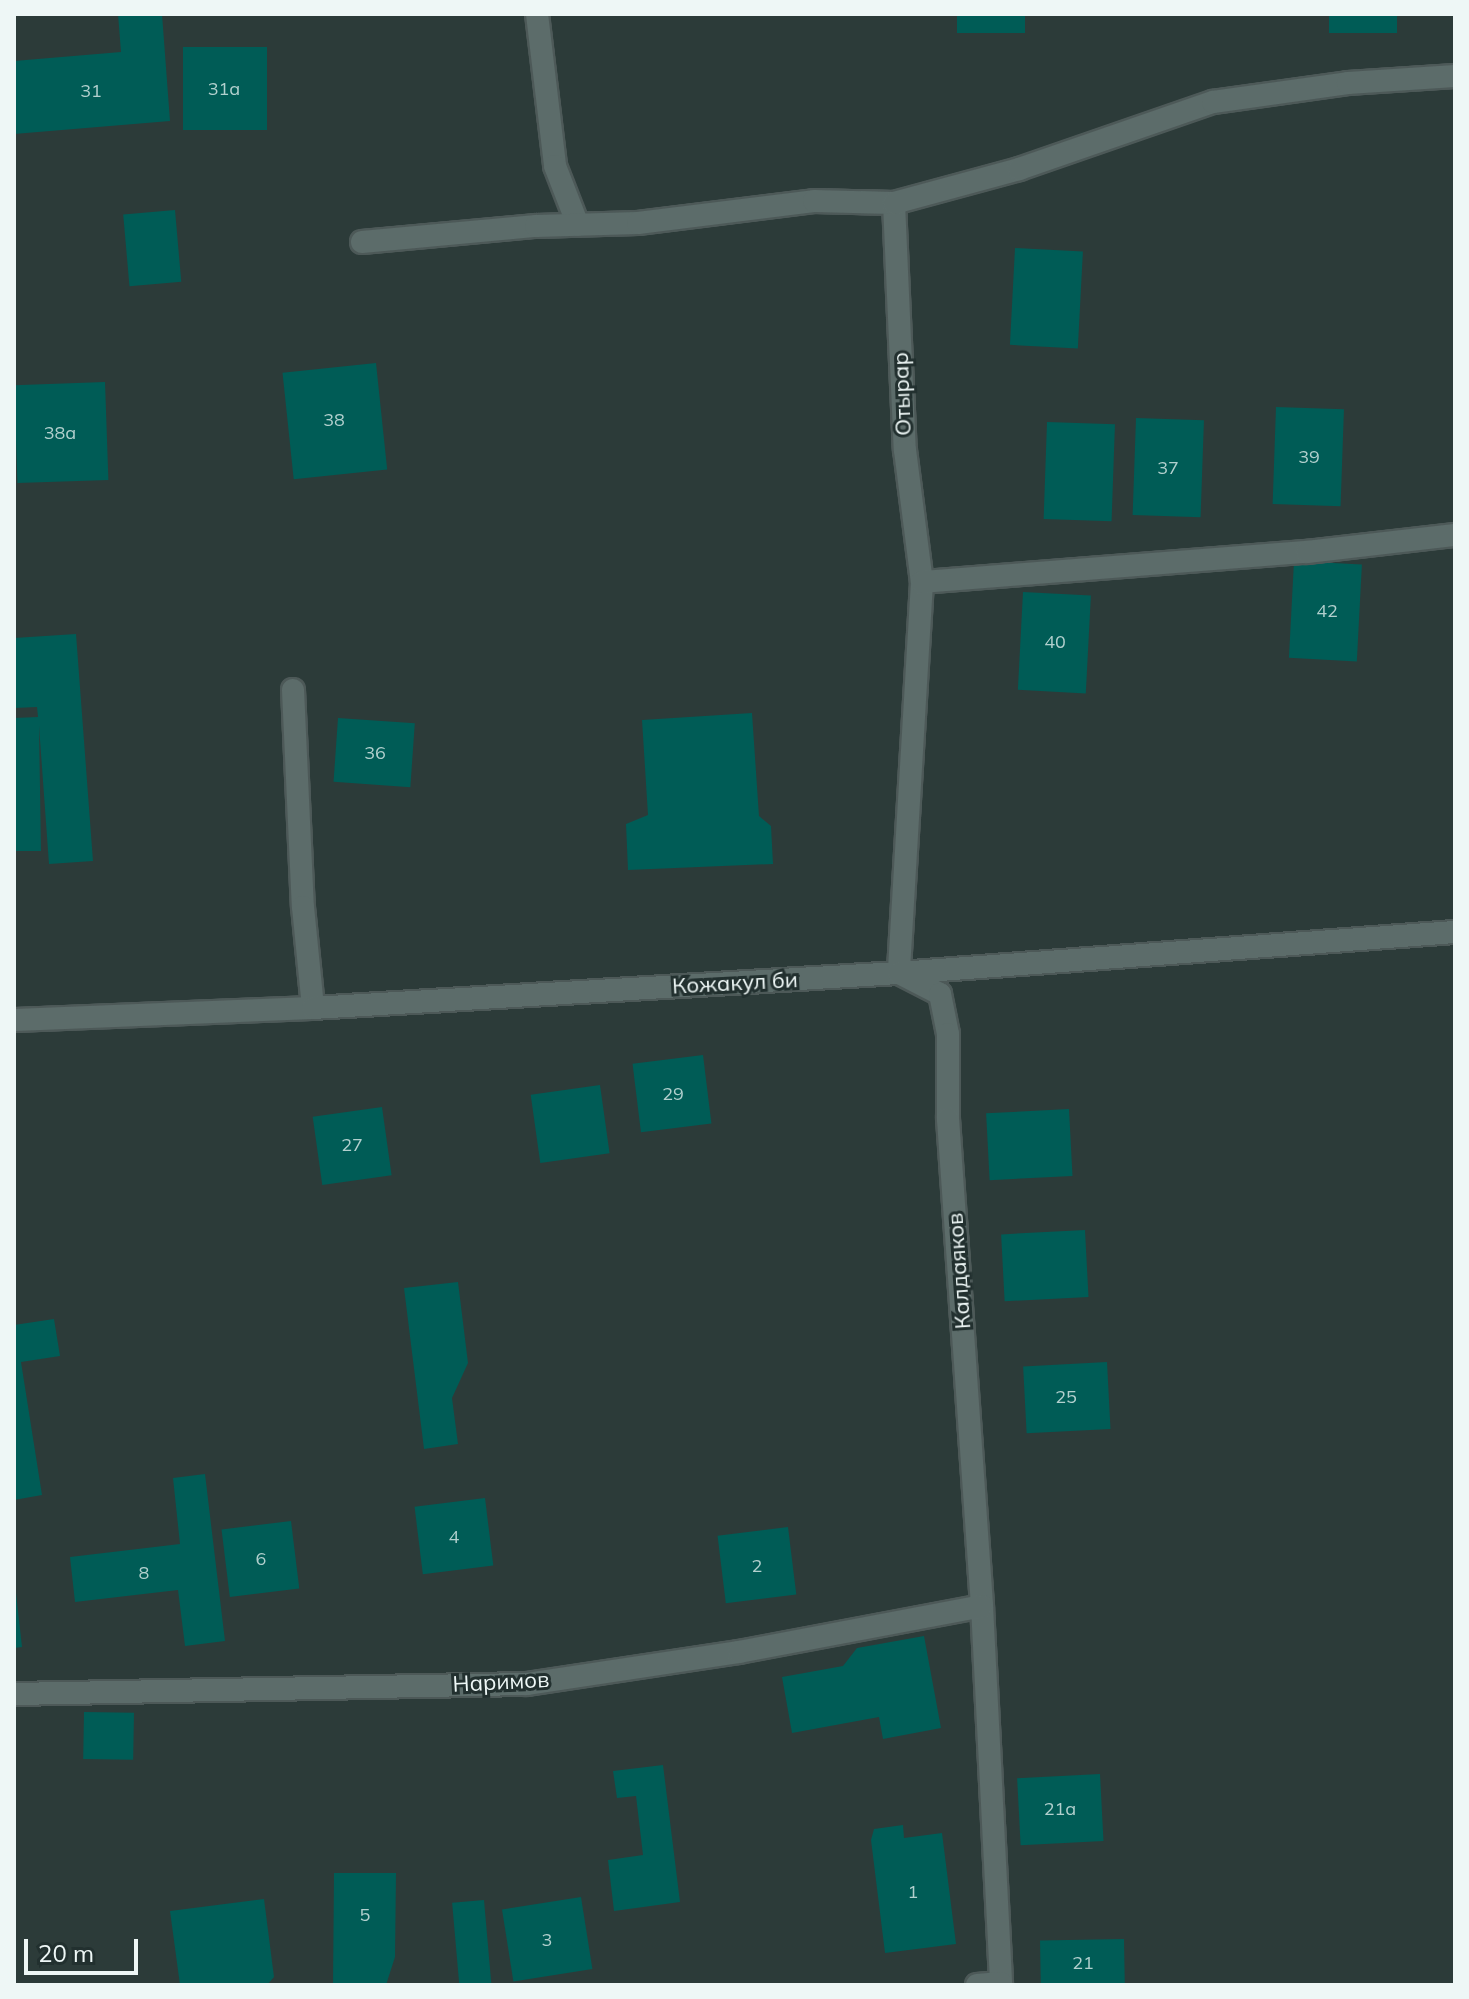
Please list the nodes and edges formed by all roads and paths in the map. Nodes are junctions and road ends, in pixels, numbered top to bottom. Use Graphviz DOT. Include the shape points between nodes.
graph roads {
  1 [pos="537,14"];
  2 [pos="1455,76"];
  3 [pos="894,203"];
  4 [pos="578,225"];
  5 [pos="362,242"];
  6 [pos="1455,535"];
  7 [pos="922,582"];
  8 [pos="293,690"];
  9 [pos="1455,932"];
  10 [pos="899,973"];
  11 [pos="313,1008"];
  12 [pos="14,1020"];
  13 [pos="982,1606"];
  14 [pos="14,1694"];
  15 [pos="1001,1984"];
  16 [pos="977,1985"];
  1 -- 4 [label="street" via="555,166"];
  2 -- 3 [label="street" via="1348,83 1213,102 1019,169"];
  3 -- 4 [label="street" via="814,201 638,223"];
  3 -- 7 [label="street, Отырар" via="905,450"];
  4 -- 5 [label="street"];
  6 -- 7 [label="street"];
  7 -- 10 [label="street"];
  8 -- 11 [label="street"];
  9 -- 10 [label="street, Кожакул би"];
  10 -- 11 [label="street, Кожакул би"];
  10 -- 13 [label="street, Калдаяков" via="940,994 948,1034 948,1119"];
  11 -- 12 [label="street, Кожакул би"];
  13 -- 14 [label="street, Наримов" via="739,1652 527,1684"];
  13 -- 15 [label="street, Калдаяков"];
  15 -- 16 [label="street"];
}
